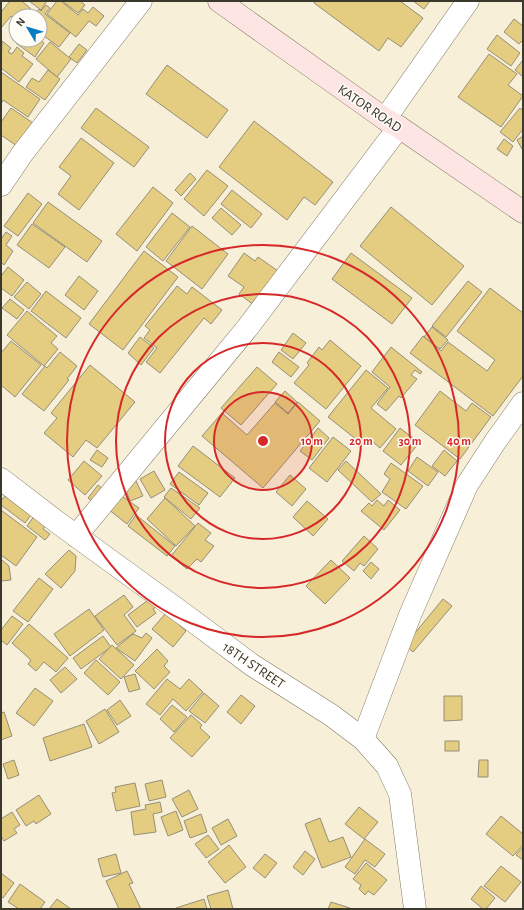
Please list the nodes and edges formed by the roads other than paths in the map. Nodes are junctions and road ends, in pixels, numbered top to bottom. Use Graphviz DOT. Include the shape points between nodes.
graph roads {
  1 [pos="141,1"];
  2 [pos="219,1"];
  3 [pos="468,1"];
  4 [pos="392,123"];
  5 [pos="1,185"];
  6 [pos="523,212"];
  7 [pos="523,403"];
  8 [pos="1,479"];
  9 [pos="76,536"];
  10 [pos="363,739"];
  11 [pos="415,909"];
  1 -- 5 [label="street" via="22,154"];
  2 -- 4 [label="main road, KATOR ROAD"];
  3 -- 4 [label="street"];
  4 -- 6 [label="main road, KATOR ROAD"];
  4 -- 9 [label="street" via="248,326"];
  7 -- 10 [label="street" via="467,485 410,615"];
  8 -- 9 [label="street, 18TH STREET"];
  9 -- 10 [label="street, 18TH STREET" via="252,665 331,715"];
  10 -- 11 [label="street, 18TH STREET" via="387,766 400,794"];
}
